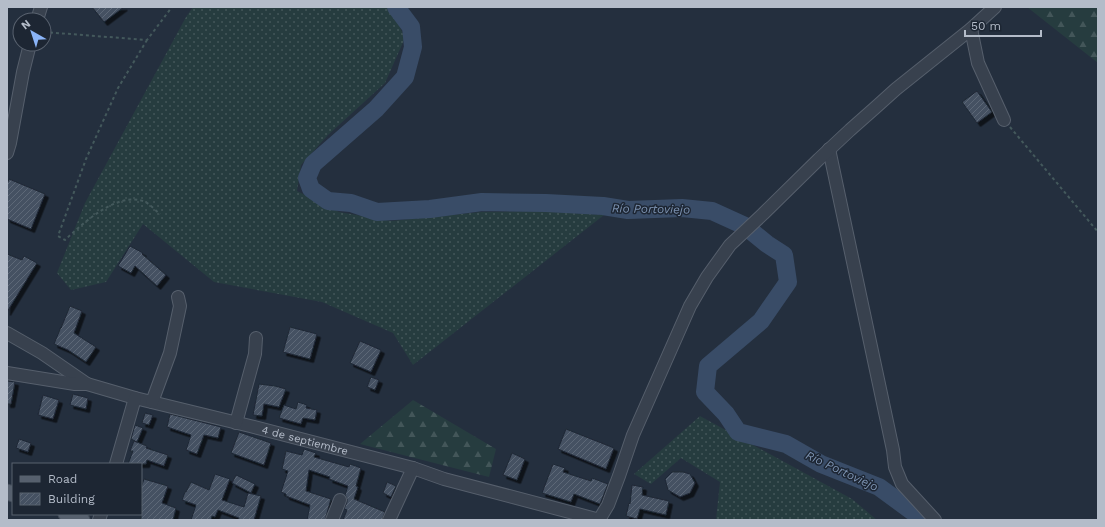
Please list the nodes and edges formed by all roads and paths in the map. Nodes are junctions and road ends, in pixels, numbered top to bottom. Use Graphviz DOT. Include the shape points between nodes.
graph roads {
  1 [pos="172,7"];
  2 [pos="995,7"];
  3 [pos="971,29"];
  4 [pos="52,33"];
  5 [pos="147,40"];
  6 [pos="28,52"];
  7 [pos="1004,120"];
  8 [pos="829,149"];
  9 [pos="7,153"];
  10 [pos="160,214"];
  11 [pos="1098,232"];
  12 [pos="178,297"];
  13 [pos="7,333"];
  14 [pos="256,338"];
  15 [pos="7,373"];
  16 [pos="87,384"];
  17 [pos="135,398"];
  18 [pos="152,402"];
  19 [pos="236,423"];
  20 [pos="116,463"];
  21 [pos="413,468"];
  22 [pos="340,500"];
  23 [pos="69,515"];
  24 [pos="82,520"];
  25 [pos="332,520"];
  26 [pos="389,520"];
  27 [pos="599,520"];
  28 [pos="935,520"];
  1 -- 5 [label="path"];
  2 -- 3 [label="street"];
  3 -- 7 [label="street" via="978,63"];
  3 -- 8 [label="street" via="896,89"];
  4 -- 5 [label="path"];
  5 -- 10 [label="path" via="118,88 86,158 58,236 65,240 113,203 130,199 144,201"];
  6 -- 9 [label="street"];
  7 -- 11 [label="path"];
  8 -- 27 [label="street" via="730,245 707,277 690,306 633,435 608,505"];
  8 -- 28 [label="street" via="895,467 902,484"];
  12 -- 18 [label="street" via="180,306 170,353"];
  13 -- 16 [label="street"];
  14 -- 19 [label="street" via="255,354"];
  15 -- 16 [label="street, 4 de septiembre"];
  16 -- 17 [label="street, 4 de septiembre"];
  17 -- 18 [label="street, 4 de septiembre"];
  17 -- 20 [label="street"];
  18 -- 19 [label="street, 4 de septiembre"];
  19 -- 21 [label="street, 4 de septiembre"];
  21 -- 26 [label="street"];
  21 -- 27 [label="street, 4 de septiembre" via="444,479"];
  22 -- 25 [label="street"];
  23 -- 24 [label="main road"];
}
